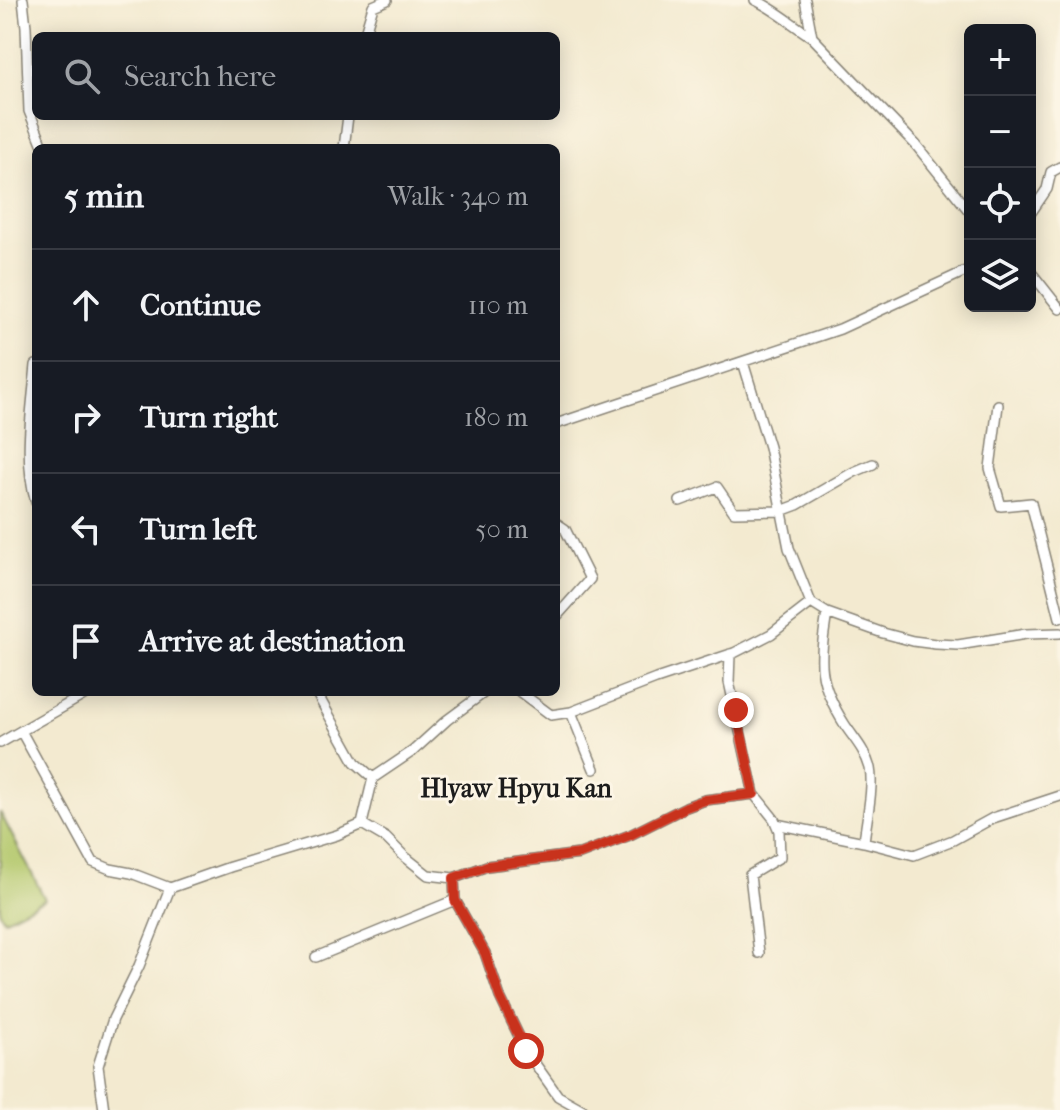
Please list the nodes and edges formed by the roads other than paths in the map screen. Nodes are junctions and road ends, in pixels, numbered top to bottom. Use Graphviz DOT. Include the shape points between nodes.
graph roads {
  1 [pos="23,0"];
  2 [pos="387,0"];
  3 [pos="755,0"];
  4 [pos="805,0"];
  5 [pos="365,32"];
  6 [pos="812,37"];
  7 [pos="32,118"];
  8 [pos="33,120"];
  9 [pos="348,120"];
  10 [pos="42,144"];
  11 [pos="344,144"];
  12 [pos="1060,167"];
  13 [pos="964,205"];
  14 [pos="1036,205"];
  15 [pos="964,272"];
  16 [pos="1036,279"];
  17 [pos="1060,309"];
  18 [pos="743,362"];
  19 [pos="32,405"];
  20 [pos="998,405"];
  21 [pos="560,423"];
  22 [pos="873,464"];
  23 [pos="32,487"];
  24 [pos="680,501"];
  25 [pos="781,511"];
  26 [pos="560,526"];
  27 [pos="811,603"];
  28 [pos="560,613"];
  29 [pos="827,613"];
  30 [pos="1060,618"];
  31 [pos="1060,633"];
  32 [pos="730,654"];
  33 [pos="82,696"];
  34 [pos="318,696"];
  35 [pos="480,696"];
  36 [pos="525,696"];
  37 [pos="571,712"];
  38 [pos="21,731"];
  39 [pos="0,743"];
  40 [pos="594,769"];
  41 [pos="373,778"];
  42 [pos="754,794"];
  43 [pos="1060,796"];
  44 [pos="362,824"];
  45 [pos="776,824"];
  46 [pos="864,842"];
  47 [pos="454,878"];
  48 [pos="170,888"];
  49 [pos="455,900"];
  50 [pos="759,953"];
  51 [pos="316,957"];
  52 [pos="104,1110"];
  53 [pos="583,1110"];
  1 -- 7 [label="street"];
  2 -- 5 [label="street" via="373,6"];
  3 -- 6 [label="street"];
  4 -- 6 [label="street"];
  6 -- 13 [label="street" via="916,145"];
  8 -- 10 [label="street"];
  9 -- 11 [label="street"];
  12 -- 14 [label="street" via="1051,172"];
  15 -- 18 [label="street" via="840,329"];
  16 -- 17 [label="street"];
  18 -- 21 [label="street"];
  18 -- 25 [label="street" via="769,447"];
  19 -- 23 [label="street"];
  20 -- 30 [label="street" via="990,468 1001,506 1031,503"];
  22 -- 25 [label="street"];
  24 -- 25 [label="street" via="717,487 734,512"];
  25 -- 27 [label="street"];
  26 -- 28 [label="street" via="590,579"];
  27 -- 29 [label="street"];
  27 -- 32 [label="street" via="771,634"];
  29 -- 31 [label="street" via="893,636 936,644"];
  29 -- 46 [label="street" via="821,652 824,683 835,709 865,751 871,772"];
  32 -- 37 [label="street"];
  32 -- 42 [label="street" via="729,682"];
  33 -- 38 [label="street"];
  34 -- 41 [label="street" via="355,762"];
  35 -- 41 [label="street"];
  36 -- 37 [label="street" via="551,715"];
  37 -- 40 [label="street"];
  38 -- 39 [label="street"];
  38 -- 48 [label="street" via="93,862"];
  41 -- 44 [label="street"];
  42 -- 45 [label="street"];
  42 -- 47 [label="street" via="705,800 580,854 487,866"];
  43 -- 46 [label="street" via="993,818 914,855"];
  44 -- 47 [label="street" via="428,875"];
  44 -- 48 [label="street"];
  45 -- 46 [label="street"];
  45 -- 50 [label="street" via="780,857 750,875"];
  47 -- 49 [label="street"];
  48 -- 52 [label="street" via="98,1066"];
  49 -- 51 [label="street"];
  49 -- 53 [label="street" via="485,953 526,1051 558,1096"];
}
